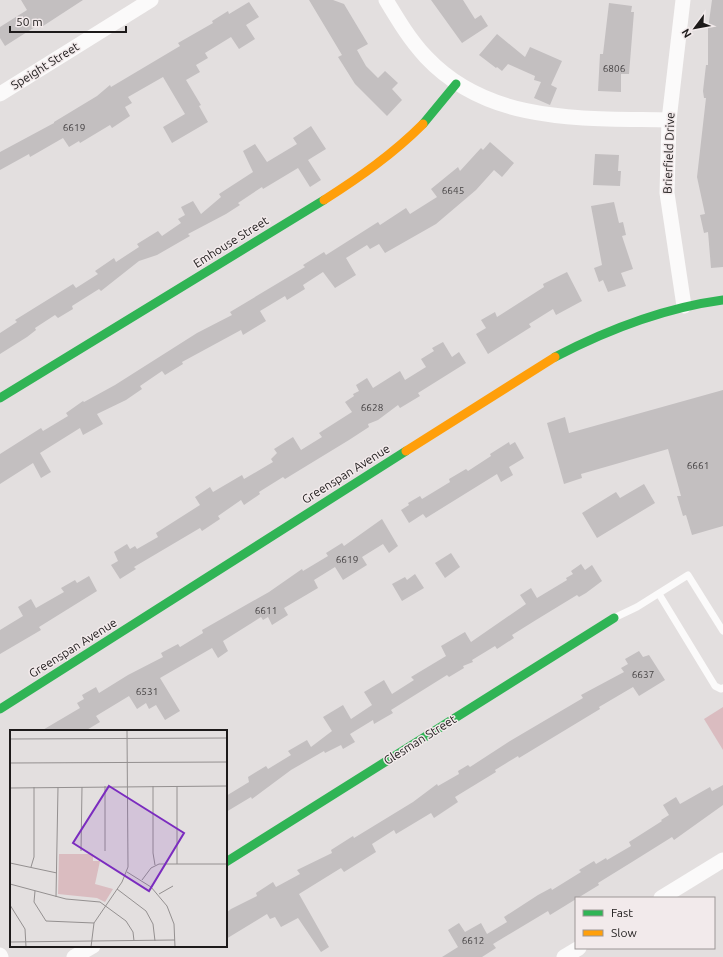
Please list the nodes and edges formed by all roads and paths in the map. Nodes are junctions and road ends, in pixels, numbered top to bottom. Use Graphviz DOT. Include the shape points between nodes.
graph roads {
  1 [pos="151,0"];
  2 [pos="386,0"];
  3 [pos="682,0"];
  4 [pos="456,84"];
  5 [pos="0,94"];
  6 [pos="669,120"];
  7 [pos="723,300"];
  8 [pos="684,306"];
  9 [pos="0,398"];
  10 [pos="659,594"];
  11 [pos="614,618"];
  12 [pos="723,631"];
  13 [pos="723,688"];
  14 [pos="0,709"];
  15 [pos="723,860"];
  16 [pos="227,861"];
  17 [pos="663,897"];
  18 [pos="91,947"];
  19 [pos="577,949"];
  20 [pos="74,957"];
  21 [pos="564,957"];
  1 -- 5 [label="street, Speight Street"];
  2 -- 4 [label="street" via="426,58"];
  3 -- 6 [label="street, Brierfield Drive"];
  4 -- 6 [label="street" via="508,107 555,117"];
  4 -- 9 [label="street, Emhouse Street" via="443,102 387,159"];
  6 -- 8 [label="street, Brierfield Drive" via="667,193"];
  7 -- 8 [label="street, Greenspan Avenue"];
  8 -- 14 [label="street, Greenspan Avenue" via="626,322 554,357"];
  10 -- 11 [label="lane"];
  10 -- 12 [label="lane" via="688,575"];
  10 -- 13 [label="lane" via="715,686"];
  11 -- 16 [label="street, Glesman Street"];
  15 -- 17 [label="street"];
  18 -- 20 [label="street"];
  19 -- 21 [label="street"];
}
